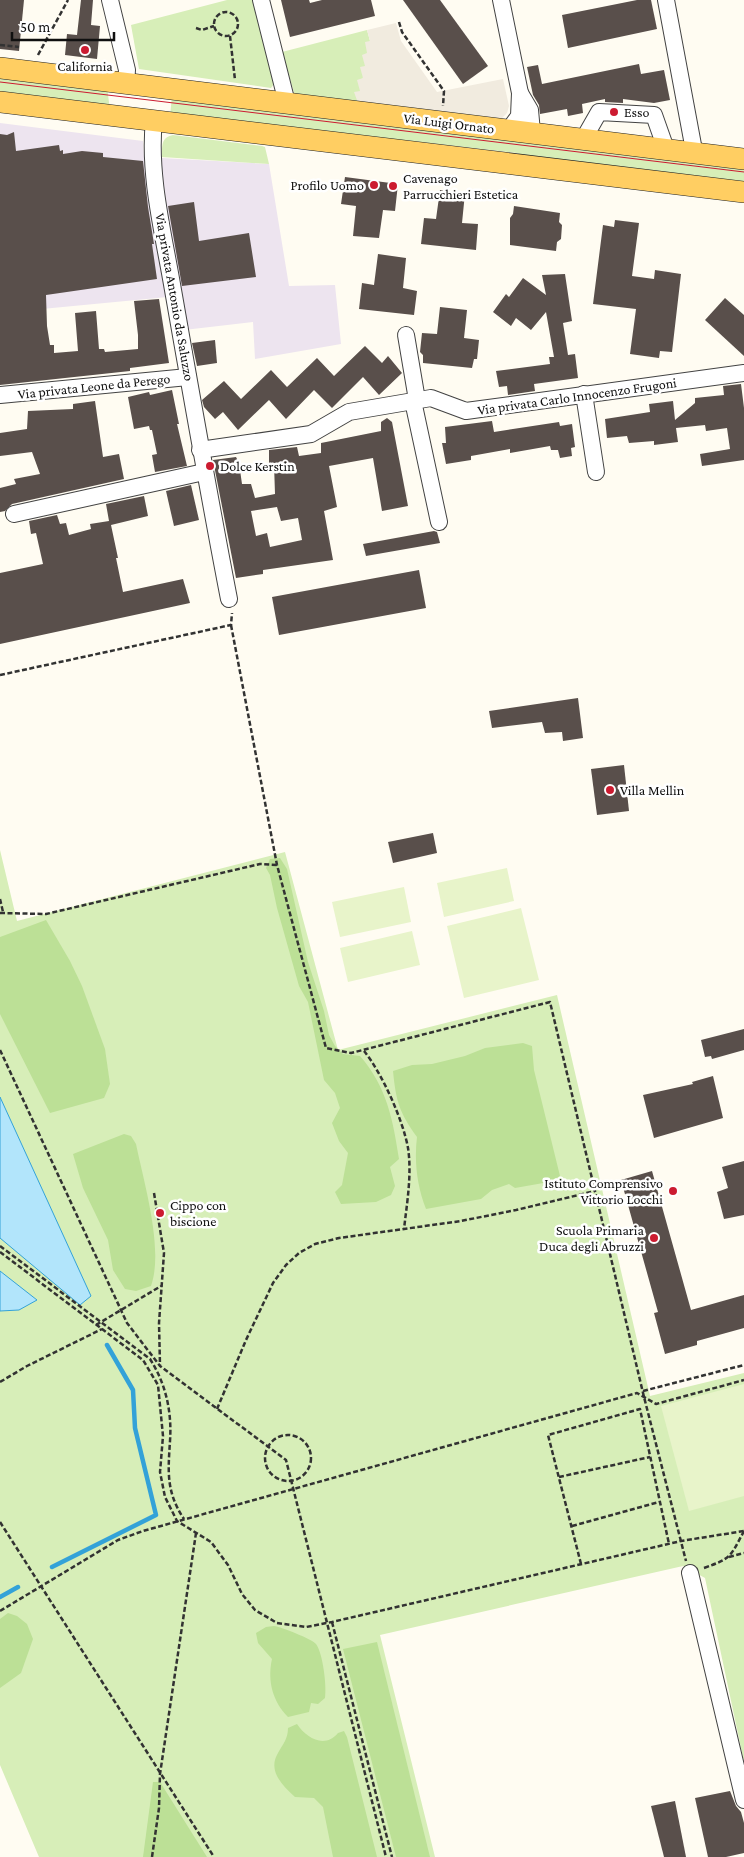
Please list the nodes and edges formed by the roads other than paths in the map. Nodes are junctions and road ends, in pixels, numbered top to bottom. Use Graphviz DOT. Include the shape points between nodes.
graph roads {
  1 [pos="110,0"];
  2 [pos="262,0"];
  3 [pos="501,0"];
  4 [pos="666,0"];
  5 [pos="0,68"];
  6 [pos="126,84"];
  7 [pos="153,86"];
  8 [pos="520,93"];
  9 [pos="0,102"];
  10 [pos="287,103"];
  11 [pos="144,120"];
  12 [pos="509,130"];
  13 [pos="532,132"];
  14 [pos="585,139"];
  15 [pos="666,149"];
  16 [pos="696,153"];
  17 [pos="744,159"];
  18 [pos="744,192"];
  19 [pos="406,335"];
  20 [pos="744,373"];
  21 [pos="188,377"];
  22 [pos="584,394"];
  23 [pos="0,395"];
  24 [pos="415,400"];
  25 [pos="200,450"];
  26 [pos="204,472"];
  27 [pos="596,472"];
  28 [pos="14,514"];
  29 [pos="440,522"];
  30 [pos="229,599"];
  31 [pos="690,1573"];
  32 [pos="744,1800"];
  1 -- 6 [label="street" via="127,70"];
  2 -- 10 [label="street"];
  3 -- 8 [label="street"];
  4 -- 16 [label="street"];
  5 -- 6 [label="main road, Via Luigi Ornato"];
  6 -- 7 [label="main road, Via Luigi Ornato"];
  6 -- 11 [label="main road" via="126,108"];
  7 -- 10 [label="main road, Via Luigi Ornato"];
  7 -- 11 [label="main road" via="158,96"];
  8 -- 12 [label="street" via="519,116"];
  8 -- 13 [label="street" via="530,110"];
  9 -- 11 [label="main road"];
  10 -- 12 [label="main road, Via Luigi Ornato"];
  11 -- 18 [label="main road"];
  11 -- 21 [label="street, Via privata Antonio da Saluzzo"];
  12 -- 13 [label="main road, Via Luigi Ornato"];
  13 -- 14 [label="main road, Via Luigi Ornato"];
  14 -- 15 [label="main road, Via Luigi Ornato"];
  14 -- 15 [label="street" via="599,112 654,115"];
  15 -- 16 [label="main road, Via Luigi Ornato"];
  16 -- 17 [label="main road, Via Luigi Ornato"];
  19 -- 24 [label="street"];
  20 -- 22 [label="street, Via privata Carlo Innocenzo Frugoni"];
  21 -- 23 [label="street, Via privata Leone da Perego"];
  21 -- 25 [label="street, Via privata Antonio da Saluzzo"];
  22 -- 24 [label="street, Via privata Carlo Innocenzo Frugoni" via="466,411 431,398"];
  22 -- 27 [label="street"];
  24 -- 25 [label="street, Via privata Carlo Innocenzo Frugoni" via="349,412 311,434"];
  24 -- 29 [label="street"];
  25 -- 26 [label="street, Via privata Antonio da Saluzzo"];
  26 -- 28 [label="street"];
  26 -- 30 [label="street, Via privata Antonio da Saluzzo"];
  31 -- 32 [label="street" via="691,1598"];
}
